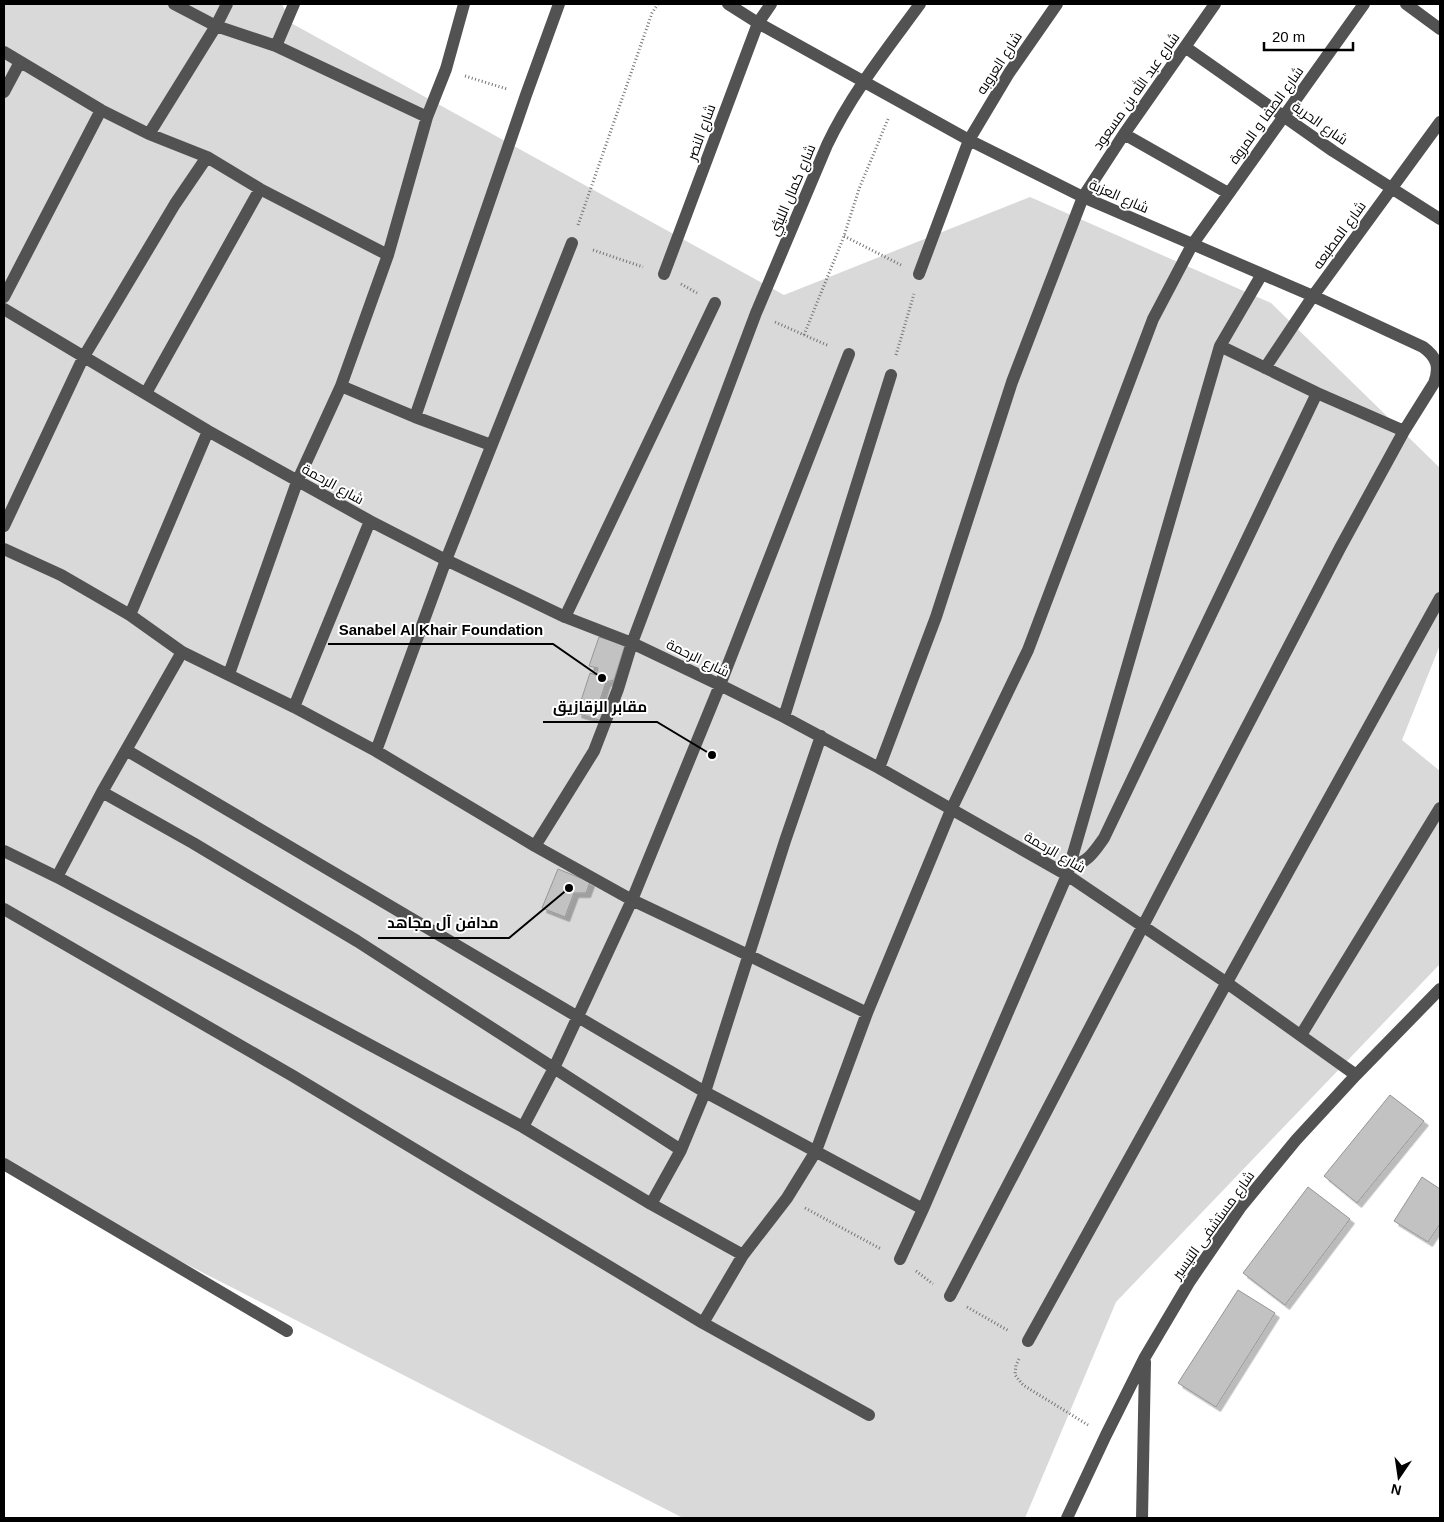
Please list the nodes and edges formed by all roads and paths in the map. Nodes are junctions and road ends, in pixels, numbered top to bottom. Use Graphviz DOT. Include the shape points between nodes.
graph roads {
  1 [pos="174,4"];
  2 [pos="227,4"];
  3 [pos="294,4"];
  4 [pos="464,4"];
  5 [pos="559,4"];
  6 [pos="658,4"];
  7 [pos="728,4"];
  8 [pos="771,4"];
  9 [pos="920,4"];
  10 [pos="1057,4"];
  11 [pos="1216,4"];
  12 [pos="1364,4"];
  13 [pos="1406,4"];
  14 [pos="758,22"];
  15 [pos="216,26"];
  16 [pos="1440,29"];
  17 [pos="276,46"];
  18 [pos="1185,47"];
  19 [pos="4,52"];
  20 [pos="20,62"];
  21 [pos="446,69"];
  22 [pos="864,82"];
  23 [pos="4,92"];
  24 [pos="526,95"];
  25 [pos="895,100"];
  26 [pos="101,110"];
  27 [pos="1284,116"];
  28 [pos="426,118"];
  29 [pos="1440,122"];
  30 [pos="149,134"];
  31 [pos="1124,134"];
  32 [pos="969,140"];
  33 [pos="207,157"];
  34 [pos="1392,188"];
  35 [pos="260,189"];
  36 [pos="1228,194"];
  37 [pos="1084,197"];
  38 [pos="1440,219"];
  39 [pos="844,236"];
  40 [pos="572,243"];
  41 [pos="1192,245"];
  42 [pos="388,255"];
  43 [pos="664,274"];
  44 [pos="919,274"];
  45 [pos="1262,274"];
  46 [pos="1313,296"];
  47 [pos="4,297"];
  48 [pos="715,302"];
  49 [pos="4,309"];
  50 [pos="756,313"];
  51 [pos="804,335"];
  52 [pos="1220,346"];
  53 [pos="848,354"];
  54 [pos="84,358"];
  55 [pos="1265,368"];
  56 [pos="891,375"];
  57 [pos="341,386"];
  58 [pos="146,393"];
  59 [pos="1317,393"];
  60 [pos="415,416"];
  61 [pos="208,431"];
  62 [pos="1404,431"];
  63 [pos="491,445"];
  64 [pos="297,482"];
  65 [pos="370,521"];
  66 [pos="4,526"];
  67 [pos="4,549"];
  68 [pos="446,560"];
  69 [pos="1440,598"];
  70 [pos="130,615"];
  71 [pos="565,617"];
  72 [pos="632,643"];
  73 [pos="182,652"];
  74 [pos="230,674"];
  75 [pos="720,685"];
  76 [pos="294,707"];
  77 [pos="784,717"];
  78 [pos="821,736"];
  79 [pos="126,750"];
  80 [pos="376,751"];
  81 [pos="879,768"];
  82 [pos="102,792"];
  83 [pos="1440,808"];
  84 [pos="951,810"];
  85 [pos="535,846"];
  86 [pos="4,851"];
  87 [pos="1069,869"];
  88 [pos="57,877"];
  89 [pos="632,900"];
  90 [pos="4,909"];
  91 [pos="1143,925"];
  92 [pos="748,955"];
  93 [pos="1227,983"];
  94 [pos="1440,989"];
  95 [pos="867,1013"];
  96 [pos="578,1017"];
  97 [pos="1301,1035"];
  98 [pos="554,1068"];
  99 [pos="1356,1075"];
  100 [pos="705,1092"];
  101 [pos="523,1127"];
  102 [pos="681,1150"];
  103 [pos="816,1151"];
  104 [pos="4,1164"];
  105 [pos="787,1198"];
  106 [pos="651,1204"];
  107 [pos="923,1209"];
  108 [pos="743,1255"];
  109 [pos="900,1259"];
  110 [pos="950,1296"];
  111 [pos="703,1322"];
  112 [pos="288,1331"];
  113 [pos="1028,1341"];
  114 [pos="1145,1356"];
  115 [pos="870,1415"];
  116 [pos="1106,1435"];
  117 [pos="1067,1518"];
  118 [pos="1142,1518"];
  1 -- 15 [label="street"];
  2 -- 15 [label="street"];
  3 -- 17 [label="street"];
  4 -- 21 [label="street"];
  5 -- 24 [label="street"];
  6 -- 40 [label="path" via="652,13"];
  7 -- 14 [label="street, شارع العزبة"];
  8 -- 14 [label="street, شارع النصر"];
  9 -- 22 [label="street, شارع كمال الليثي"];
  10 -- 32 [label="street, شارع العروبه" via="1009,73"];
  11 -- 18 [label="street, شارع عبد الله بن مسعود"];
  12 -- 27 [label="street, شارع الصفا و المروة"];
  13 -- 16 [label="street"];
  14 -- 22 [label="street, شارع العزبة"];
  14 -- 43 [label="street, شارع النصر"];
  15 -- 17 [label="street"];
  15 -- 30 [label="street"];
  17 -- 28 [label="street"];
  18 -- 27 [label="street, شارع الحرية"];
  18 -- 31 [label="street, شارع عبد الله بن مسعود"];
  19 -- 20 [label="street"];
  20 -- 23 [label="street"];
  20 -- 26 [label="street"];
  21 -- 24 [label="path"];
  21 -- 28 [label="street"];
  22 -- 25 [label="street, شارع العزبة"];
  22 -- 50 [label="street, شارع كمال الليثي" via="837,123"];
  24 -- 60 [label="street"];
  25 -- 32 [label="street, شارع العزبة"];
  25 -- 39 [label="path"];
  26 -- 30 [label="street"];
  26 -- 47 [label="street"];
  27 -- 34 [label="street, شارع الحرية"];
  27 -- 36 [label="street, شارع الصفا و المروة"];
  28 -- 42 [label="street"];
  29 -- 34 [label="street, شارع المطبعه"];
  30 -- 33 [label="street"];
  31 -- 36 [label="street"];
  31 -- 37 [label="street, شارع عبد الله بن مسعود"];
  32 -- 37 [label="street, شارع العزبة"];
  32 -- 44 [label="street, شارع العروبه"];
  33 -- 35 [label="street"];
  33 -- 54 [label="street" via="175,204"];
  34 -- 38 [label="street, شارع الحرية"];
  34 -- 46 [label="street, شارع المطبعه"];
  35 -- 42 [label="street"];
  35 -- 58 [label="street"];
  36 -- 41 [label="street, شارع الصفا و المروة"];
  37 -- 41 [label="street, شارع العزبة"];
  37 -- 81 [label="street, شارع عبد الله بن مسعود" via="1012,382 936,618"];
  39 -- 44 [label="path"];
  39 -- 51 [label="path"];
  40 -- 43 [label="path"];
  40 -- 63 [label="street"];
  41 -- 45 [label="street, شارع العزبة"];
  41 -- 84 [label="street, شارع الصفا و المروة" via="1152,319 1028,650"];
  42 -- 57 [label="street"];
  43 -- 48 [label="path"];
  44 -- 56 [label="path"];
  45 -- 46 [label="street, شارع العزبة"];
  45 -- 52 [label="street"];
  46 -- 55 [label="street, شارع المطبعه"];
  46 -- 62 [label="street, شارع العزبة" via="1430,352 1435,359 1438,367 1434,383"];
  48 -- 71 [label="street"];
  49 -- 54 [label="street, شارع الرحمة"];
  50 -- 51 [label="path"];
  50 -- 72 [label="street, شارع كمال الليثي"];
  51 -- 53 [label="path"];
  52 -- 55 [label="street"];
  52 -- 87 [label="street"];
  53 -- 75 [label="street"];
  54 -- 58 [label="street, شارع الرحمة"];
  54 -- 66 [label="street"];
  55 -- 59 [label="street"];
  56 -- 77 [label="street"];
  57 -- 60 [label="street"];
  57 -- 64 [label="street"];
  58 -- 61 [label="street, شارع الرحمة"];
  59 -- 62 [label="street"];
  59 -- 87 [label="street" via="1104,838 1085,860"];
  60 -- 63 [label="street"];
  61 -- 64 [label="street, شارع الرحمة"];
  61 -- 70 [label="street"];
  62 -- 91 [label="street, شارع العزبة"];
  63 -- 68 [label="street"];
  64 -- 65 [label="street, شارع الرحمة"];
  64 -- 74 [label="street"];
  65 -- 68 [label="street, شارع الرحمة"];
  65 -- 76 [label="street"];
  67 -- 70 [label="street" via="61,575"];
  68 -- 71 [label="street, شارع الرحمة"];
  68 -- 80 [label="street"];
  69 -- 93 [label="street"];
  70 -- 73 [label="street"];
  71 -- 72 [label="street, شارع الرحمة"];
  72 -- 75 [label="street, شارع الرحمة"];
  72 -- 85 [label="street, شارع كمال الليثي" via="594,751"];
  73 -- 74 [label="street"];
  73 -- 79 [label="street"];
  74 -- 76 [label="street"];
  75 -- 77 [label="street, شارع الرحمة"];
  75 -- 89 [label="street"];
  76 -- 80 [label="street"];
  77 -- 78 [label="street, شارع الرحمة"];
  78 -- 81 [label="street, شارع الرحمة"];
  78 -- 92 [label="street"];
  79 -- 82 [label="street"];
  79 -- 96 [label="street"];
  80 -- 85 [label="street"];
  81 -- 84 [label="street, شارع الرحمة"];
  82 -- 88 [label="street"];
  82 -- 98 [label="street" via="349,936"];
  83 -- 97 [label="street"];
  84 -- 87 [label="street, شارع الرحمة"];
  84 -- 95 [label="street, شارع الصفا و المروة"];
  85 -- 89 [label="street"];
  86 -- 88 [label="street"];
  87 -- 91 [label="street, شارع الرحمة"];
  87 -- 107 [label="street"];
  88 -- 101 [label="street"];
  89 -- 92 [label="street"];
  89 -- 96 [label="street"];
  90 -- 111 [label="street" via="293,1076"];
  91 -- 93 [label="street, شارع الرحمة"];
  91 -- 110 [label="street, شارع العزبة"];
  92 -- 95 [label="street"];
  92 -- 100 [label="street"];
  93 -- 97 [label="street, شارع الرحمة"];
  93 -- 113 [label="street"];
  94 -- 99 [label="street, شارع مستشفى التيسير"];
  95 -- 103 [label="street, شارع الصفا و المروة"];
  96 -- 98 [label="street"];
  96 -- 100 [label="street"];
  97 -- 99 [label="street, شارع الرحمة"];
  98 -- 101 [label="street"];
  98 -- 102 [label="street"];
  99 -- 114 [label="street, شارع مستشفى التيسير" via="1240,1208 1190,1281"];
  100 -- 102 [label="street"];
  100 -- 103 [label="street"];
  101 -- 106 [label="street"];
  102 -- 106 [label="street"];
  103 -- 105 [label="street, شارع الصفا و المروة"];
  103 -- 107 [label="street"];
  104 -- 112 [label="street"];
  105 -- 108 [label="street, شارع الصفا و المروة"];
  105 -- 109 [label="path"];
  106 -- 108 [label="street"];
  107 -- 109 [label="street"];
  108 -- 111 [label="street, شارع الصفا و المروة"];
  109 -- 110 [label="path"];
  110 -- 113 [label="path"];
  111 -- 115 [label="street"];
  113 -- 116 [label="path" via="1016,1365 1015,1375 1022,1385"];
  114 -- 116 [label="street, شارع مستشفى التيسير"];
  114 -- 118 [label="street"];
  116 -- 117 [label="street, شارع مستشفى التيسير"];
}
